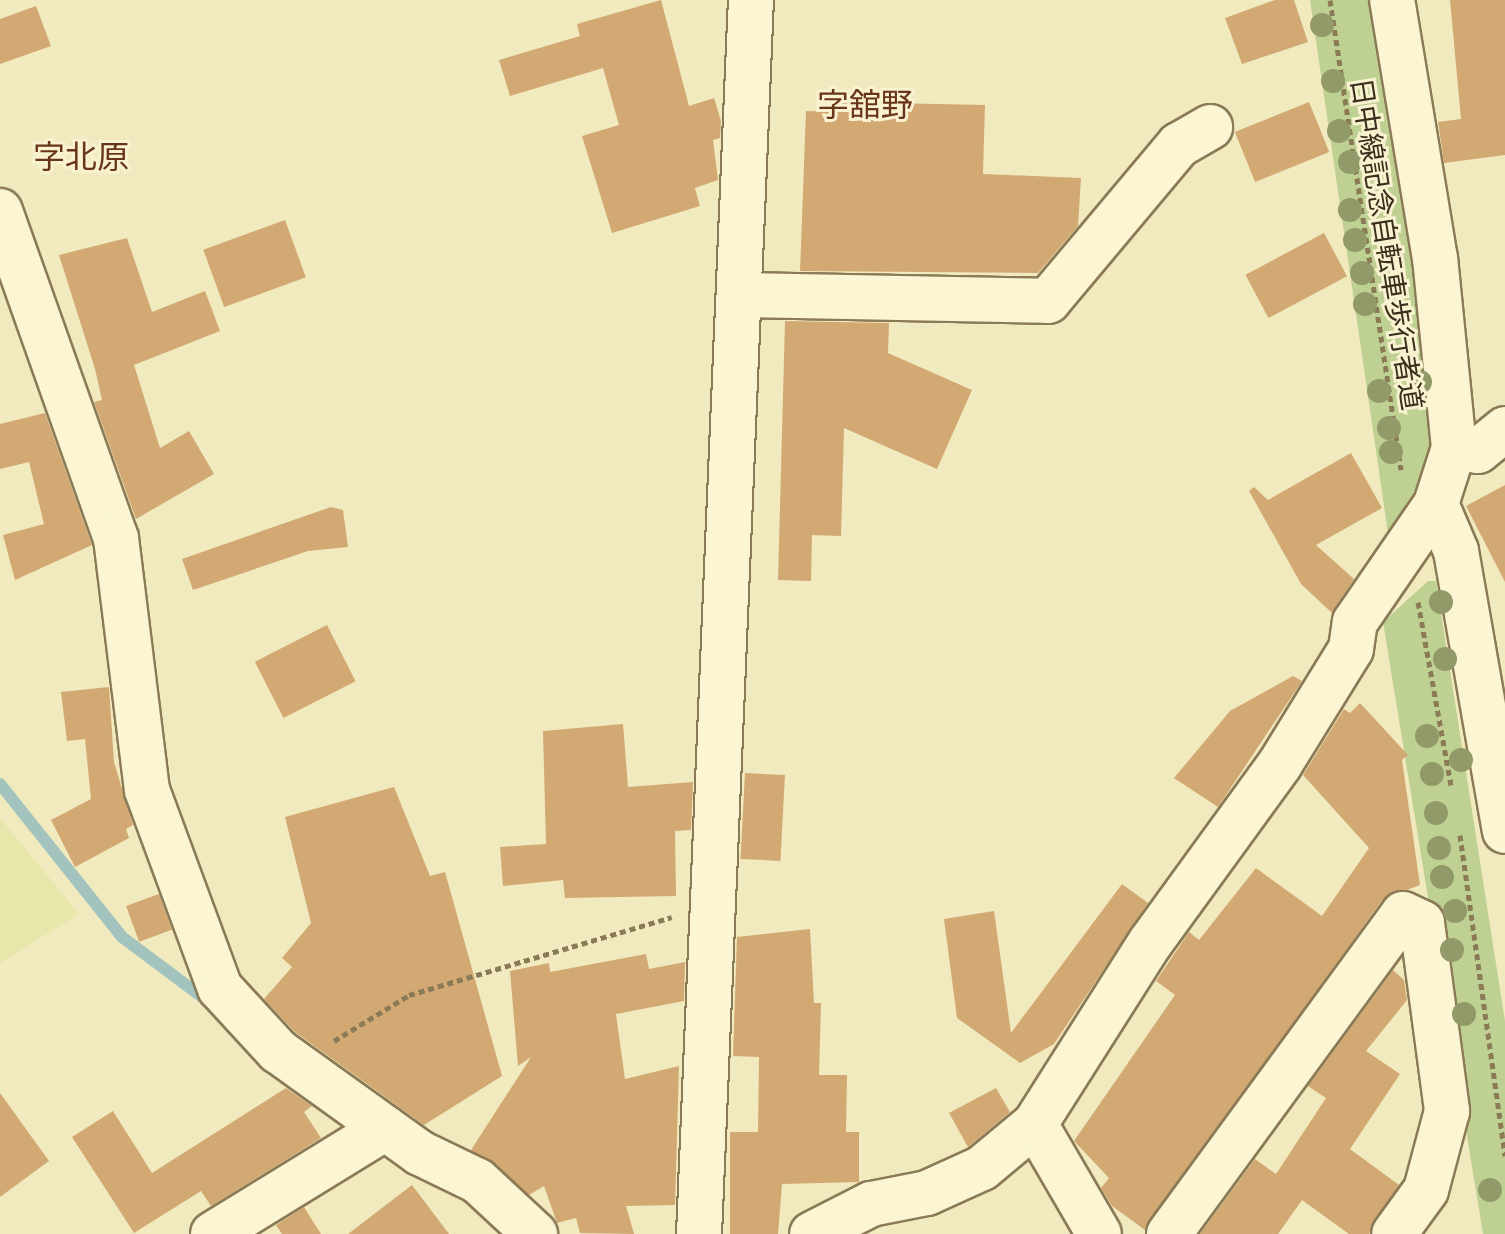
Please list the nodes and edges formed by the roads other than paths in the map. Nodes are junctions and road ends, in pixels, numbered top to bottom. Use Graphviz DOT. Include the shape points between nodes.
graph roads {
  1 [pos="751,0"];
  2 [pos="1392,0"];
  3 [pos="1210,127"];
  4 [pos="0,211"];
  5 [pos="739,295"];
  6 [pos="1505,429"];
  7 [pos="1454,448"];
  8 [pos="1419,492"];
  9 [pos="1505,831"];
  10 [pos="1035,1124"];
  11 [pos="385,1128"];
  12 [pos="213,1234"];
  13 [pos="535,1234"];
  14 [pos="699,1234"];
  15 [pos="812,1234"];
  16 [pos="1099,1234"];
  17 [pos="1169,1234"];
  18 [pos="1394,1234"];
  1 -- 5 [label="street"];
  2 -- 7 [label="street" via="1435,259"];
  3 -- 5 [label="street" via="1179,145 1048,301"];
  4 -- 11 [label="street" via="116,538 147,790 220,988 250,1025 303,1070"];
  5 -- 14 [label="street"];
  6 -- 7 [label="street" via="1478,451"];
  7 -- 8 [label="street"];
  8 -- 9 [label="street" via="1456,551"];
  8 -- 10 [label="street" via="1355,622 1351,649 1280,764 1150,943"];
  10 -- 15 [label="street" via="982,1168 927,1193 871,1204"];
  10 -- 16 [label="street"];
  11 -- 12 [label="street"];
  11 -- 13 [label="street" via="478,1181"];
  17 -- 18 [label="street" via="1403,914 1422,923 1447,1111 1426,1190"];
}
